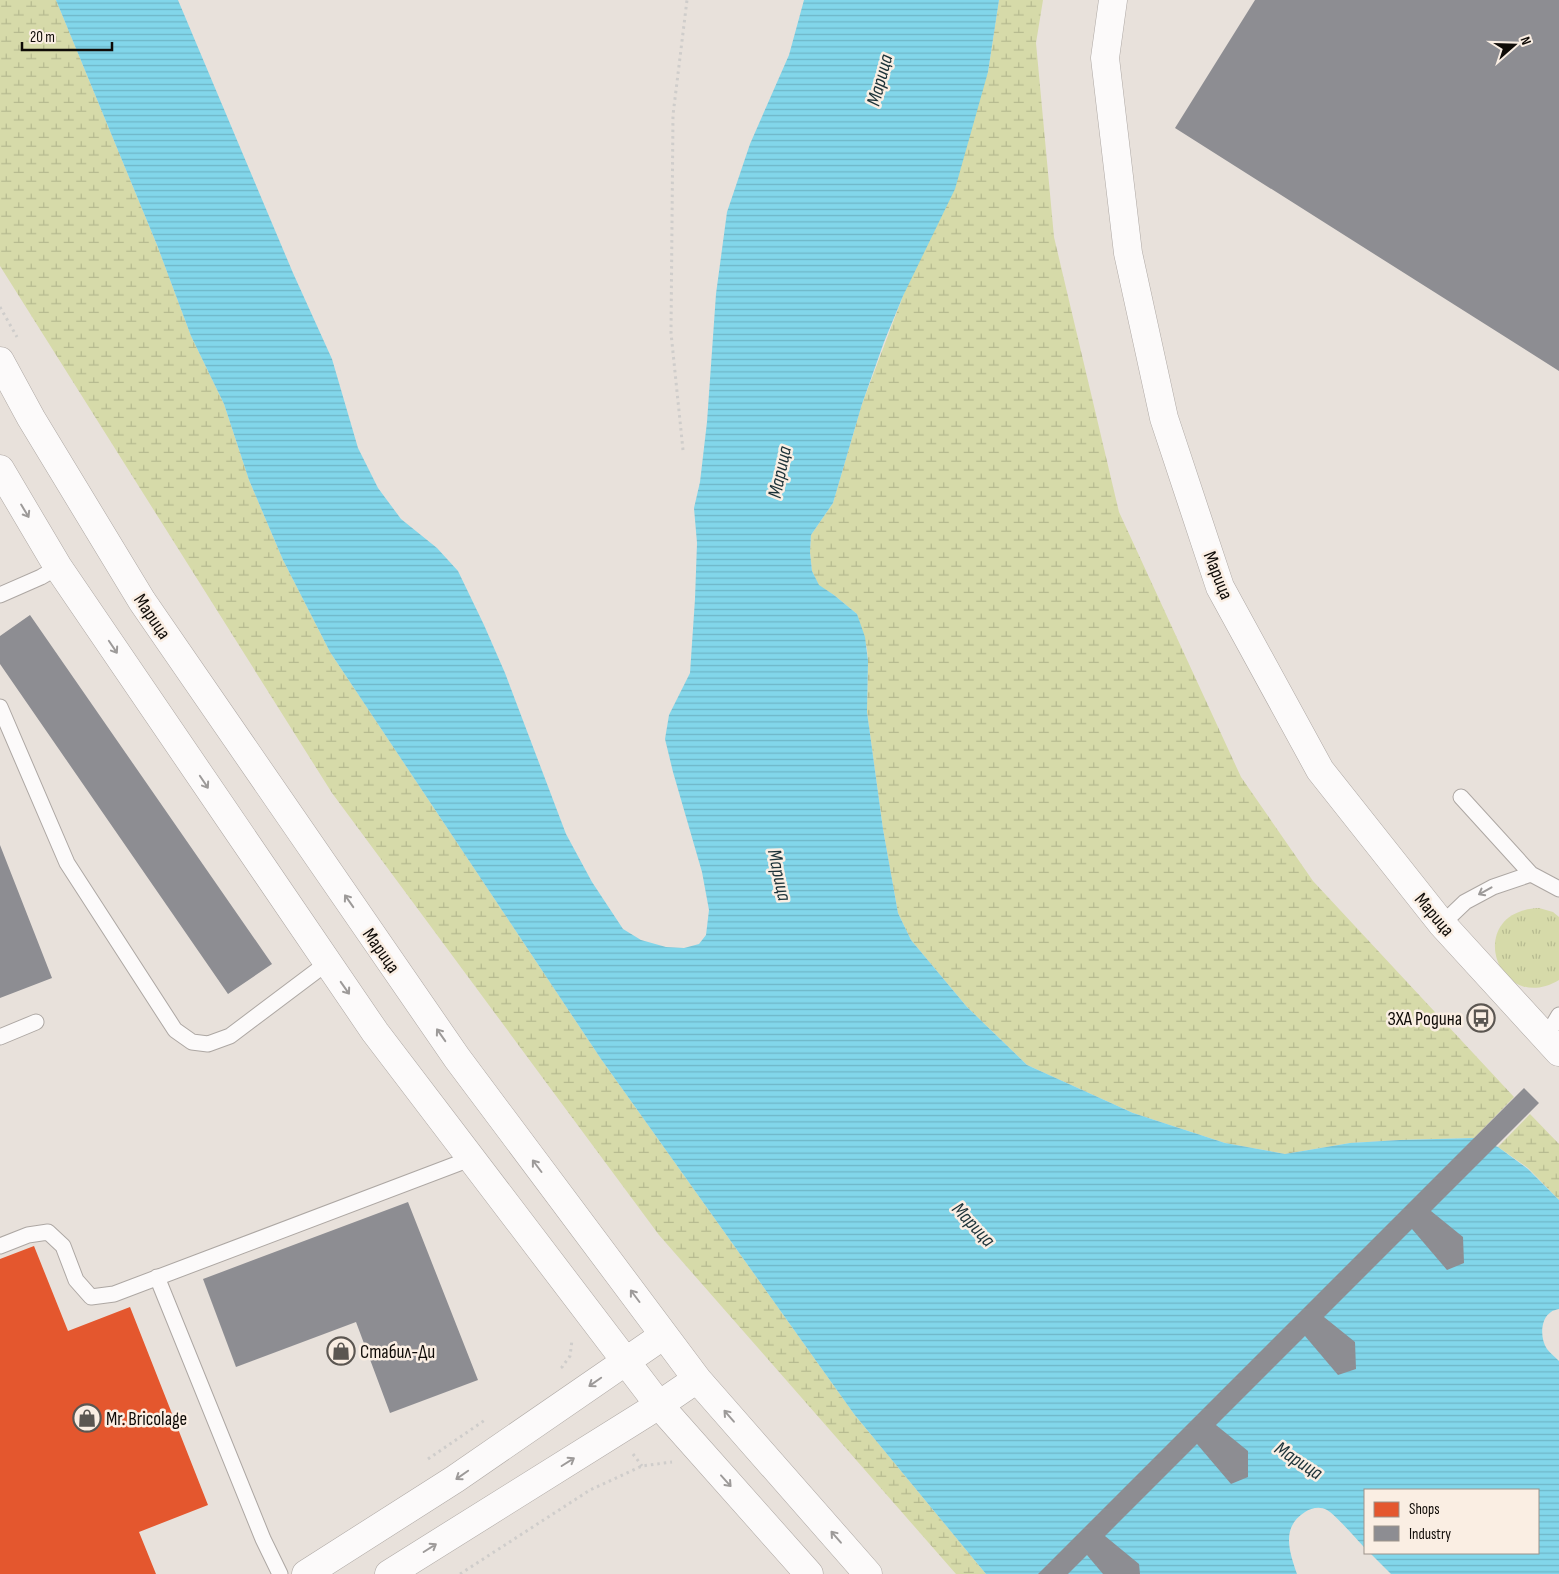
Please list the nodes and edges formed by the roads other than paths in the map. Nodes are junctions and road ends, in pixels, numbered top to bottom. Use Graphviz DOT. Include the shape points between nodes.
graph roads {
  1 [pos="1114,0"];
  2 [pos="0,361"];
  3 [pos="0,469"];
  4 [pos="58,566"];
  5 [pos="0,595"];
  6 [pos="0,707"];
  7 [pos="1461,797"];
  8 [pos="1531,874"];
  9 [pos="1559,889"];
  10 [pos="1442,924"];
  11 [pos="328,963"];
  12 [pos="36,1022"];
  13 [pos="1555,1035"];
  14 [pos="0,1037"];
  15 [pos="470,1159"];
  16 [pos="0,1246"];
  17 [pos="157,1277"];
  18 [pos="664,1335"];
  19 [pos="625,1361"];
  20 [pos="698,1379"];
  21 [pos="659,1405"];
  22 [pos="280,1574"];
  23 [pos="306,1574"];
  24 [pos="389,1574"];
  25 [pos="809,1574"];
  26 [pos="868,1574"];
  1 -- 10 [label="street, Марица" via="1105,58 1128,254 1164,418 1220,587 1320,770"];
  18 -- 2 [label="street, Марица, one-way" via="457,1058 148,610"];
  3 -- 4 [label="street, one-way"];
  4 -- 5 [label="lane"];
  4 -- 11 [label="street, one-way"];
  6 -- 11 [label="lane" via="67,863 175,1030 192,1042 208,1044 230,1036"];
  7 -- 8 [label="lane"];
  8 -- 9 [label="lane"];
  8 -- 10 [label="lane, one-way" via="1493,887 1465,902"];
  10 -- 13 [label="street, Марица"];
  11 -- 15 [label="street, one-way"];
  12 -- 14 [label="lane"];
  15 -- 17 [label="lane"];
  15 -- 19 [label="street"];
  16 -- 17 [label="lane" via="28,1235 48,1232 63,1246 76,1280 91,1297 114,1294"];
  17 -- 22 [label="lane"];
  18 -- 19 [label="street"];
  18 -- 20 [label="street, Марица"];
  19 -- 21 [label="street"];
  19 -- 23 [label="street, one-way" via="454,1479"];
  20 -- 21 [label="street"];
  26 -- 20 [label="street, Марица, one-way"];
  24 -- 21 [label="street, one-way"];
  21 -- 25 [label="street, one-way"];
}
